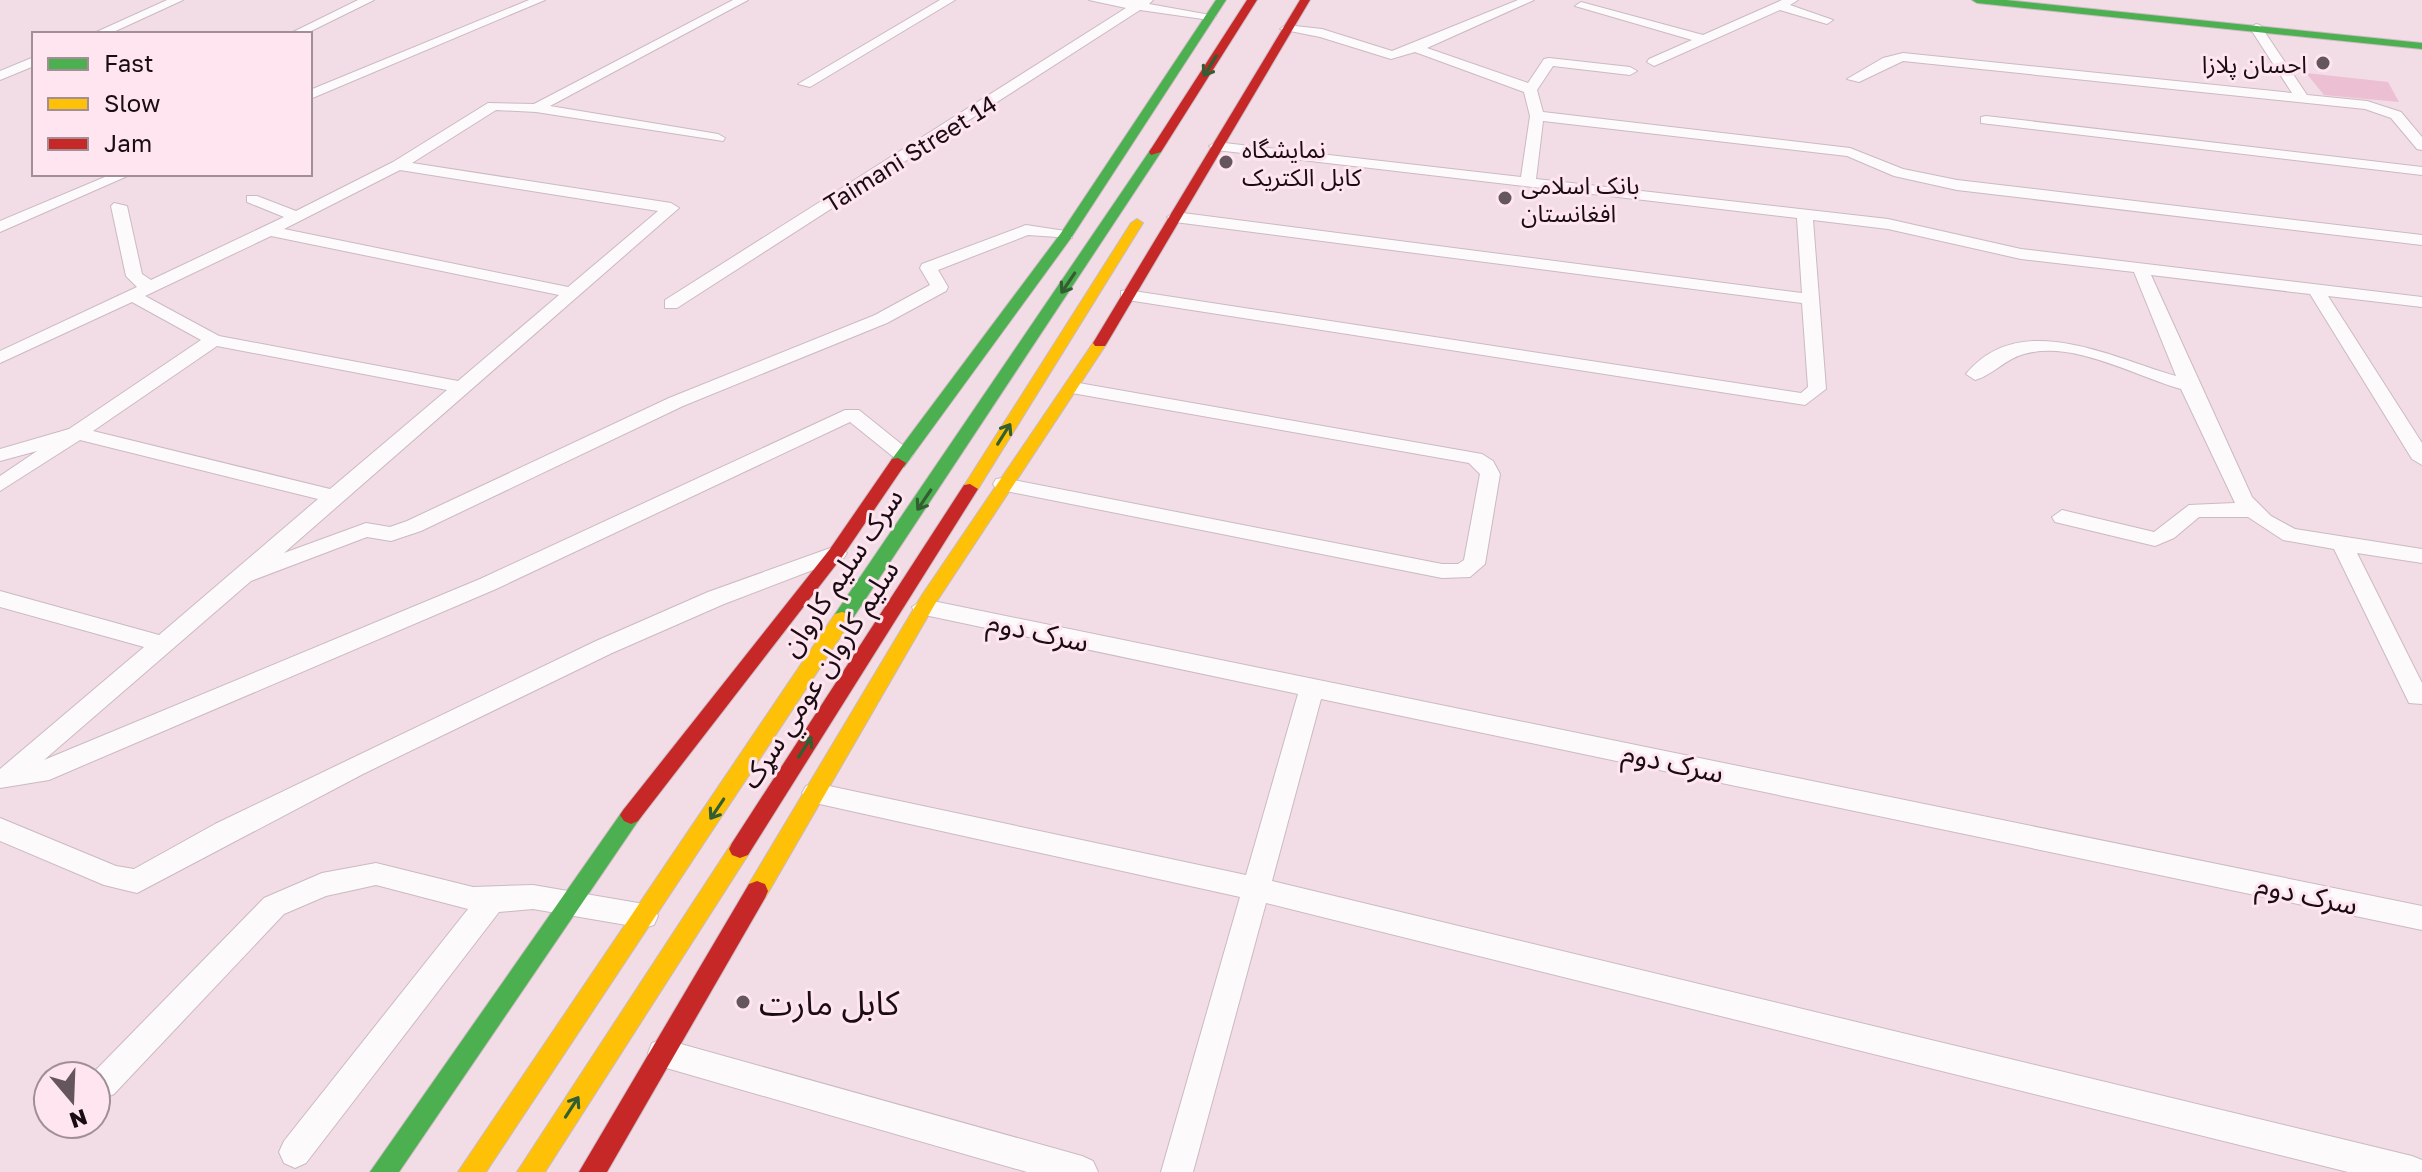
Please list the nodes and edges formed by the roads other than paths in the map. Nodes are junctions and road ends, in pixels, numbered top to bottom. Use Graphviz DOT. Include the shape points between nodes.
graph roads {
  1 [pos="177,0"];
  2 [pos="368,0"];
  3 [pos="539,0"];
  4 [pos="717,0"];
  5 [pos="949,0"];
  6 [pos="1095,0"];
  7 [pos="1221,0"];
  8 [pos="1252,0"];
  9 [pos="1305,0"];
  10 [pos="1528,0"];
  11 [pos="1977,0"];
  12 [pos="738,2"];
  13 [pos="1142,3"];
  14 [pos="1786,3"];
  15 [pos="1581,6"];
  16 [pos="1210,16"];
  17 [pos="1827,20"];
  18 [pos="2256,28"];
  19 [pos="1286,29"];
  20 [pos="103,32"];
  21 [pos="299,32"];
  22 [pos="1703,39"];
  23 [pos="2422,46"];
  24 [pos="1412,47"];
  25 [pos="32,62"];
  26 [pos="1654,62"];
  27 [pos="1630,71"];
  28 [pos="0,76"];
  29 [pos="1854,79"];
  30 [pos="2291,80"];
  31 [pos="2314,83"];
  32 [pos="805,84"];
  33 [pos="1530,90"];
  34 [pos="312,94"];
  35 [pos="2303,99"];
  36 [pos="536,108"];
  37 [pos="1537,116"];
  38 [pos="1986,120"];
  39 [pos="718,138"];
  40 [pos="1216,146"];
  41 [pos="2422,146"];
  42 [pos="398,165"];
  43 [pos="2422,171"];
  44 [pos="120,176"];
  45 [pos="1528,181"];
  46 [pos="252,199"];
  47 [pos="1151,201"];
  48 [pos="119,206"];
  49 [pos="1805,216"];
  50 [pos="298,217"];
  51 [pos="1175,217"];
  52 [pos="0,227"];
  53 [pos="269,231"];
  54 [pos="1066,235"];
  55 [pos="2422,240"];
  56 [pos="2140,268"];
  57 [pos="2316,290"];
  58 [pos="142,292"];
  59 [pos="572,293"];
  60 [pos="1127,295"];
  61 [pos="1809,299"];
  62 [pos="2422,302"];
  63 [pos="671,304"];
  64 [pos="214,340"];
  65 [pos="0,358"];
  66 [pos="1975,374"];
  67 [pos="2189,385"];
  68 [pos="462,387"];
  69 [pos="1073,388"];
  70 [pos="77,433"];
  71 [pos="0,455"];
  72 [pos="903,455"];
  73 [pos="2422,459"];
  74 [pos="1003,484"];
  75 [pos="0,485"];
  76 [pos="335,497"];
  77 [pos="2252,510"];
  78 [pos="2062,517"];
  79 [pos="2342,544"];
  80 [pos="836,553"];
  81 [pos="2422,556"];
  82 [pos="242,576"];
  83 [pos="0,599"];
  84 [pos="852,607"];
  85 [pos="923,607"];
  86 [pos="891,615"];
  87 [pos="162,644"];
  88 [pos="1312,688"];
  89 [pos="2417,697"];
  90 [pos="2,782"];
  91 [pos="815,793"];
  92 [pos="0,829"];
  93 [pos="1258,889"];
  94 [pos="491,901"];
  95 [pos="573,901"];
  96 [pos="644,916"];
  97 [pos="2422,918"];
  98 [pos="663,1053"];
  99 [pos="112,1075"];
  100 [pos="295,1152"];
  101 [pos="383,1172"];
  102 [pos="471,1172"];
  103 [pos="530,1172"];
  104 [pos="592,1172"];
  105 [pos="1082,1172"];
  106 [pos="1177,1172"];
  107 [pos="2412,1172"];
  1 -- 20 [label="street"];
  2 -- 21 [label="street"];
  3 -- 34 [label="street"];
  4 -- 12 [label="street"];
  5 -- 32 [label="street"];
  6 -- 13 [label="street"];
  7 -- 16 [label="street"];
  8 -- 84 [label="street, سرک سلیم کاروان, one-way"];
  9 -- 19 [label="street"];
  10 -- 24 [label="street"];
  11 -- 18 [label="street"];
  12 -- 36 [label="street"];
  13 -- 16 [label="street"];
  13 -- 63 [label="street, Taimani Street 14"];
  14 -- 17 [label="street"];
  14 -- 22 [label="street"];
  15 -- 22 [label="street"];
  16 -- 54 [label="street"];
  18 -- 23 [label="street"];
  18 -- 30 [label="street"];
  19 -- 24 [label="street" via="1322,33 1391,55"];
  19 -- 40 [label="street"];
  22 -- 26 [label="street"];
  24 -- 33 [label="street"];
  25 -- 28 [label="street"];
  27 -- 33 [label="street" via="1549,62"];
  29 -- 35 [label="street" via="1903,57"];
  30 -- 31 [label="street"];
  30 -- 35 [label="street"];
  33 -- 37 [label="street"];
  35 -- 41 [label="street" via="2385,109"];
  36 -- 39 [label="street"];
  36 -- 42 [label="street" via="493,106"];
  37 -- 45 [label="street"];
  37 -- 55 [label="street" via="1850,152 1899,173 1957,185"];
  38 -- 43 [label="street"];
  40 -- 45 [label="street"];
  40 -- 51 [label="street"];
  42 -- 50 [label="street"];
  42 -- 59 [label="street" via="671,208"];
  44 -- 52 [label="street"];
  45 -- 49 [label="street"];
  46 -- 50 [label="street"];
  86 -- 47 [label="street, سلیم کاروان عومي سړک, one-way"];
  48 -- 58 [label="street"];
  49 -- 56 [label="street" via="1888,224 2021,254"];
  49 -- 61 [label="street"];
  50 -- 53 [label="street"];
  51 -- 60 [label="street"];
  51 -- 61 [label="street"];
  53 -- 58 [label="street"];
  53 -- 59 [label="street"];
  54 -- 72 [label="street"];
  54 -- 82 [label="street" via="1026,230 928,268 940,287 881,319 676,402 414,526 391,534 366,530"];
  56 -- 57 [label="street"];
  56 -- 67 [label="street"];
  57 -- 62 [label="street"];
  57 -- 73 [label="street"];
  58 -- 64 [label="street"];
  58 -- 65 [label="street"];
  59 -- 68 [label="street"];
  60 -- 61 [label="street" via="1805,399 1817,389"];
  60 -- 69 [label="street"];
  64 -- 68 [label="street"];
  64 -- 70 [label="street"];
  66 -- 67 [label="street" via="1995,355 2048,345 2081,349 2149,376"];
  67 -- 77 [label="street"];
  68 -- 76 [label="street"];
  69 -- 74 [label="street"];
  69 -- 74 [label="street" via="1475,458 1490,474 1474,564 1462,572 1442,571"];
  70 -- 71 [label="street"];
  70 -- 75 [label="street"];
  70 -- 76 [label="street"];
  72 -- 80 [label="street"];
  72 -- 90 [label="street" via="852,414 488,584 54,767"];
  74 -- 85 [label="street"];
  76 -- 82 [label="street"];
  77 -- 78 [label="street" via="2196,510 2155,539"];
  77 -- 79 [label="street" via="2290,535"];
  79 -- 81 [label="street"];
  79 -- 89 [label="street"];
  80 -- 92 [label="street" via="604,647 276,806 137,881 114,877"];
  80 -- 95 [label="street" via="645,795"];
  82 -- 87 [label="street"];
  83 -- 87 [label="street"];
  84 -- 86 [label="street"];
  84 -- 96 [label="street, سرک سلیم کاروان, one-way"];
  85 -- 88 [label="street, سرک دوم"];
  85 -- 91 [label="street"];
  103 -- 86 [label="street, سلیم کاروان عومي سړک, one-way"];
  87 -- 90 [label="street"];
  88 -- 93 [label="street"];
  88 -- 97 [label="street, سرک دوم"];
  91 -- 93 [label="street"];
  91 -- 98 [label="street"];
  93 -- 106 [label="street"];
  93 -- 107 [label="street"];
  94 -- 95 [label="street" via="522,896"];
  94 -- 99 [label="street" via="376,874 299,894 274,906"];
  94 -- 100 [label="street"];
  95 -- 96 [label="street"];
  95 -- 101 [label="street"];
  96 -- 102 [label="street, سرک سلیم کاروان"];
  98 -- 104 [label="street"];
  98 -- 105 [label="street"];
}
